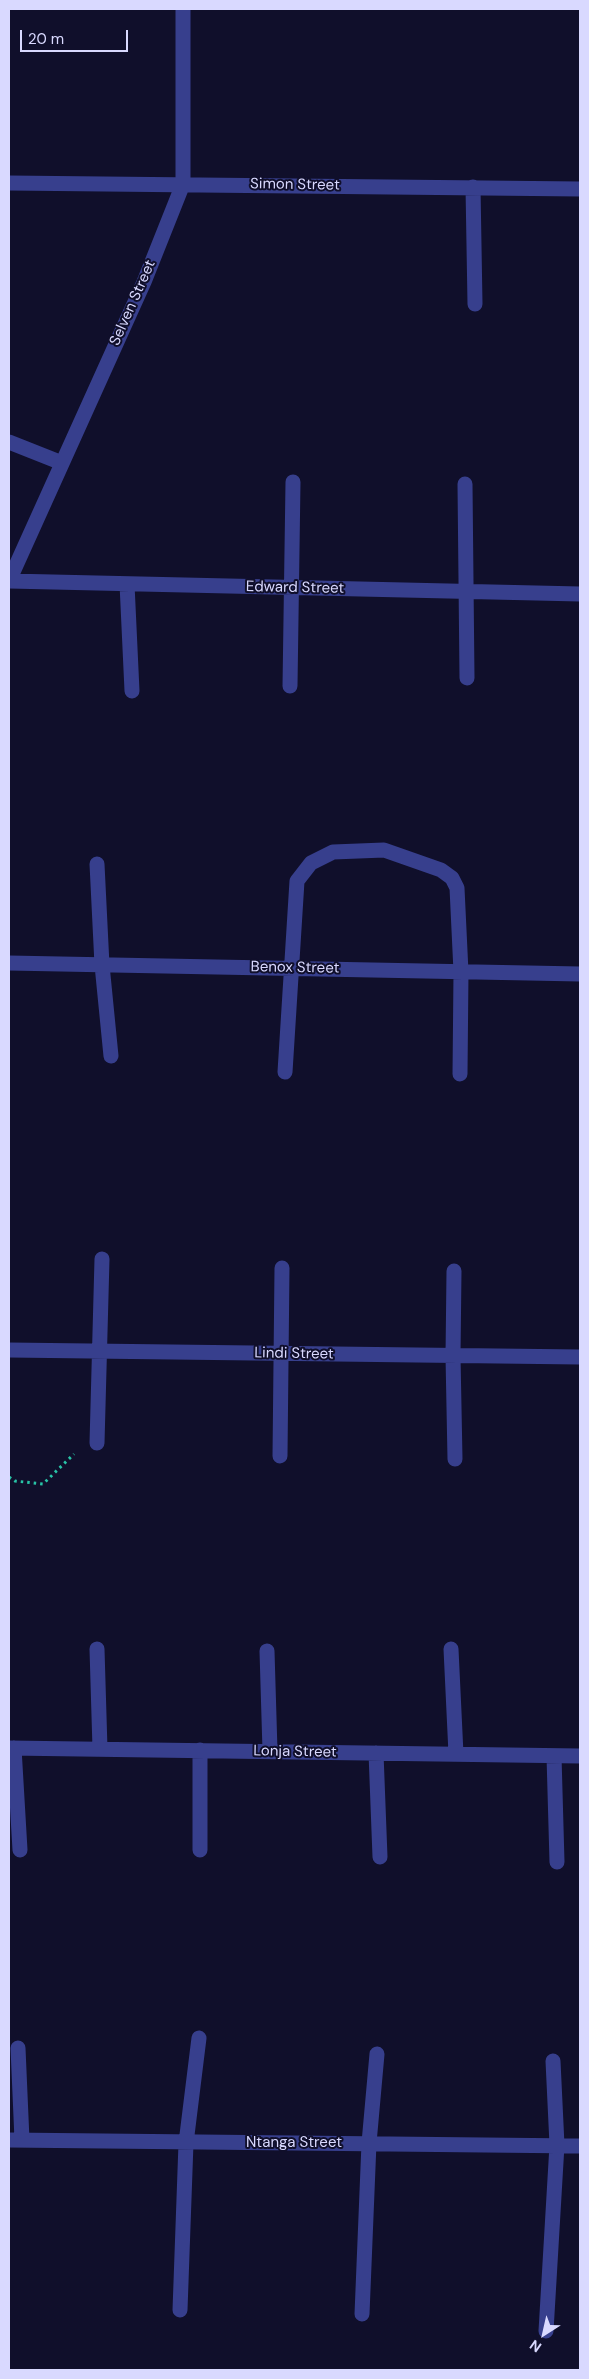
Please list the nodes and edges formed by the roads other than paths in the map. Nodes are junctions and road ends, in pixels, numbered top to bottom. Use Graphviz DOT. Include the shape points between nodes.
graph roads {
  1 [pos="183,9"];
  2 [pos="9,183"];
  3 [pos="183,184"];
  4 [pos="473,188"];
  5 [pos="580,189"];
  6 [pos="475,304"];
  7 [pos="9,442"];
  8 [pos="62,463"];
  9 [pos="293,482"];
  10 [pos="465,484"];
  11 [pos="9,581"];
  12 [pos="127,584"];
  13 [pos="292,588"];
  14 [pos="466,592"];
  15 [pos="580,594"];
  16 [pos="467,678"];
  17 [pos="290,686"];
  18 [pos="132,691"];
  19 [pos="97,864"];
  20 [pos="9,963"];
  21 [pos="102,965"];
  22 [pos="290,968"];
  23 [pos="461,972"];
  24 [pos="580,974"];
  25 [pos="111,1056"];
  26 [pos="285,1072"];
  27 [pos="460,1074"];
  28 [pos="102,1259"];
  29 [pos="282,1268"];
  30 [pos="454,1270"];
  31 [pos="9,1350"];
  32 [pos="100,1351"];
  33 [pos="280,1354"];
  34 [pos="453,1356"];
  35 [pos="580,1357"];
  36 [pos="97,1443"];
  37 [pos="280,1456"];
  38 [pos="455,1459"];
  39 [pos="97,1649"];
  40 [pos="451,1649"];
  41 [pos="267,1651"];
  42 [pos="12,1748"];
  43 [pos="100,1749"];
  44 [pos="200,1750"];
  45 [pos="270,1751"];
  46 [pos="376,1753"];
  47 [pos="456,1754"];
  48 [pos="554,1756"];
  49 [pos="580,1756"];
  50 [pos="20,1850"];
  51 [pos="200,1850"];
  52 [pos="380,1857"];
  53 [pos="557,1862"];
  54 [pos="199,2038"];
  55 [pos="18,2048"];
  56 [pos="377,2054"];
  57 [pos="554,2061"];
  58 [pos="15,2140"];
  59 [pos="186,2143"];
  60 [pos="369,2143"];
  61 [pos="557,2145"];
  62 [pos="580,2146"];
  63 [pos="180,2310"];
  64 [pos="362,2314"];
  65 [pos="546,2331"];
  1 -- 3 [label="street, Selven Street"];
  2 -- 3 [label="street, Simon Street"];
  3 -- 4 [label="street, Simon Street"];
  3 -- 8 [label="street, Selven Street" via="144,282"];
  4 -- 5 [label="street, Simon Street"];
  4 -- 6 [label="street"];
  7 -- 8 [label="street"];
  8 -- 11 [label="street, Selven Street"];
  9 -- 13 [label="street"];
  10 -- 14 [label="street"];
  11 -- 12 [label="street, Edward Street"];
  12 -- 13 [label="street, Edward Street"];
  12 -- 18 [label="street"];
  13 -- 14 [label="street, Edward Street"];
  13 -- 17 [label="street"];
  14 -- 15 [label="street, Edward Street"];
  14 -- 16 [label="street"];
  19 -- 21 [label="street"];
  20 -- 21 [label="street, Benox Street"];
  21 -- 22 [label="street, Benox Street"];
  21 -- 25 [label="street"];
  22 -- 23 [label="street, Benox Street"];
  22 -- 23 [label="street" via="297,881 311,863 334,852 384,850 442,870 452,878 457,888"];
  22 -- 26 [label="street"];
  23 -- 24 [label="street, Benox Street"];
  23 -- 27 [label="street"];
  28 -- 32 [label="street"];
  29 -- 33 [label="street"];
  30 -- 34 [label="street"];
  31 -- 32 [label="street, Lindi Street"];
  32 -- 33 [label="street, Lindi Street"];
  32 -- 36 [label="street"];
  33 -- 34 [label="street, Lindi Street"];
  33 -- 37 [label="street"];
  34 -- 35 [label="street, Lindi Street"];
  34 -- 38 [label="street"];
  39 -- 43 [label="street"];
  40 -- 47 [label="street"];
  41 -- 45 [label="street"];
  42 -- 43 [label="street, Lonja Street"];
  42 -- 50 [label="street"];
  43 -- 44 [label="street, Lonja Street"];
  44 -- 45 [label="street, Lonja Street"];
  44 -- 51 [label="street"];
  45 -- 46 [label="street, Lonja Street"];
  46 -- 47 [label="street, Lonja Street"];
  46 -- 52 [label="street"];
  47 -- 48 [label="street, Lonja Street"];
  48 -- 49 [label="street, Lonja Street"];
  48 -- 53 [label="street"];
  54 -- 59 [label="street"];
  55 -- 58 [label="street"];
  56 -- 60 [label="street"];
  57 -- 61 [label="street"];
  58 -- 59 [label="street, Ntanga Street"];
  59 -- 60 [label="street, Ntanga Street"];
  59 -- 63 [label="street"];
  60 -- 61 [label="street, Ntanga Street"];
  60 -- 64 [label="street"];
  61 -- 62 [label="street, Ntanga Street"];
  61 -- 65 [label="street"];
}
